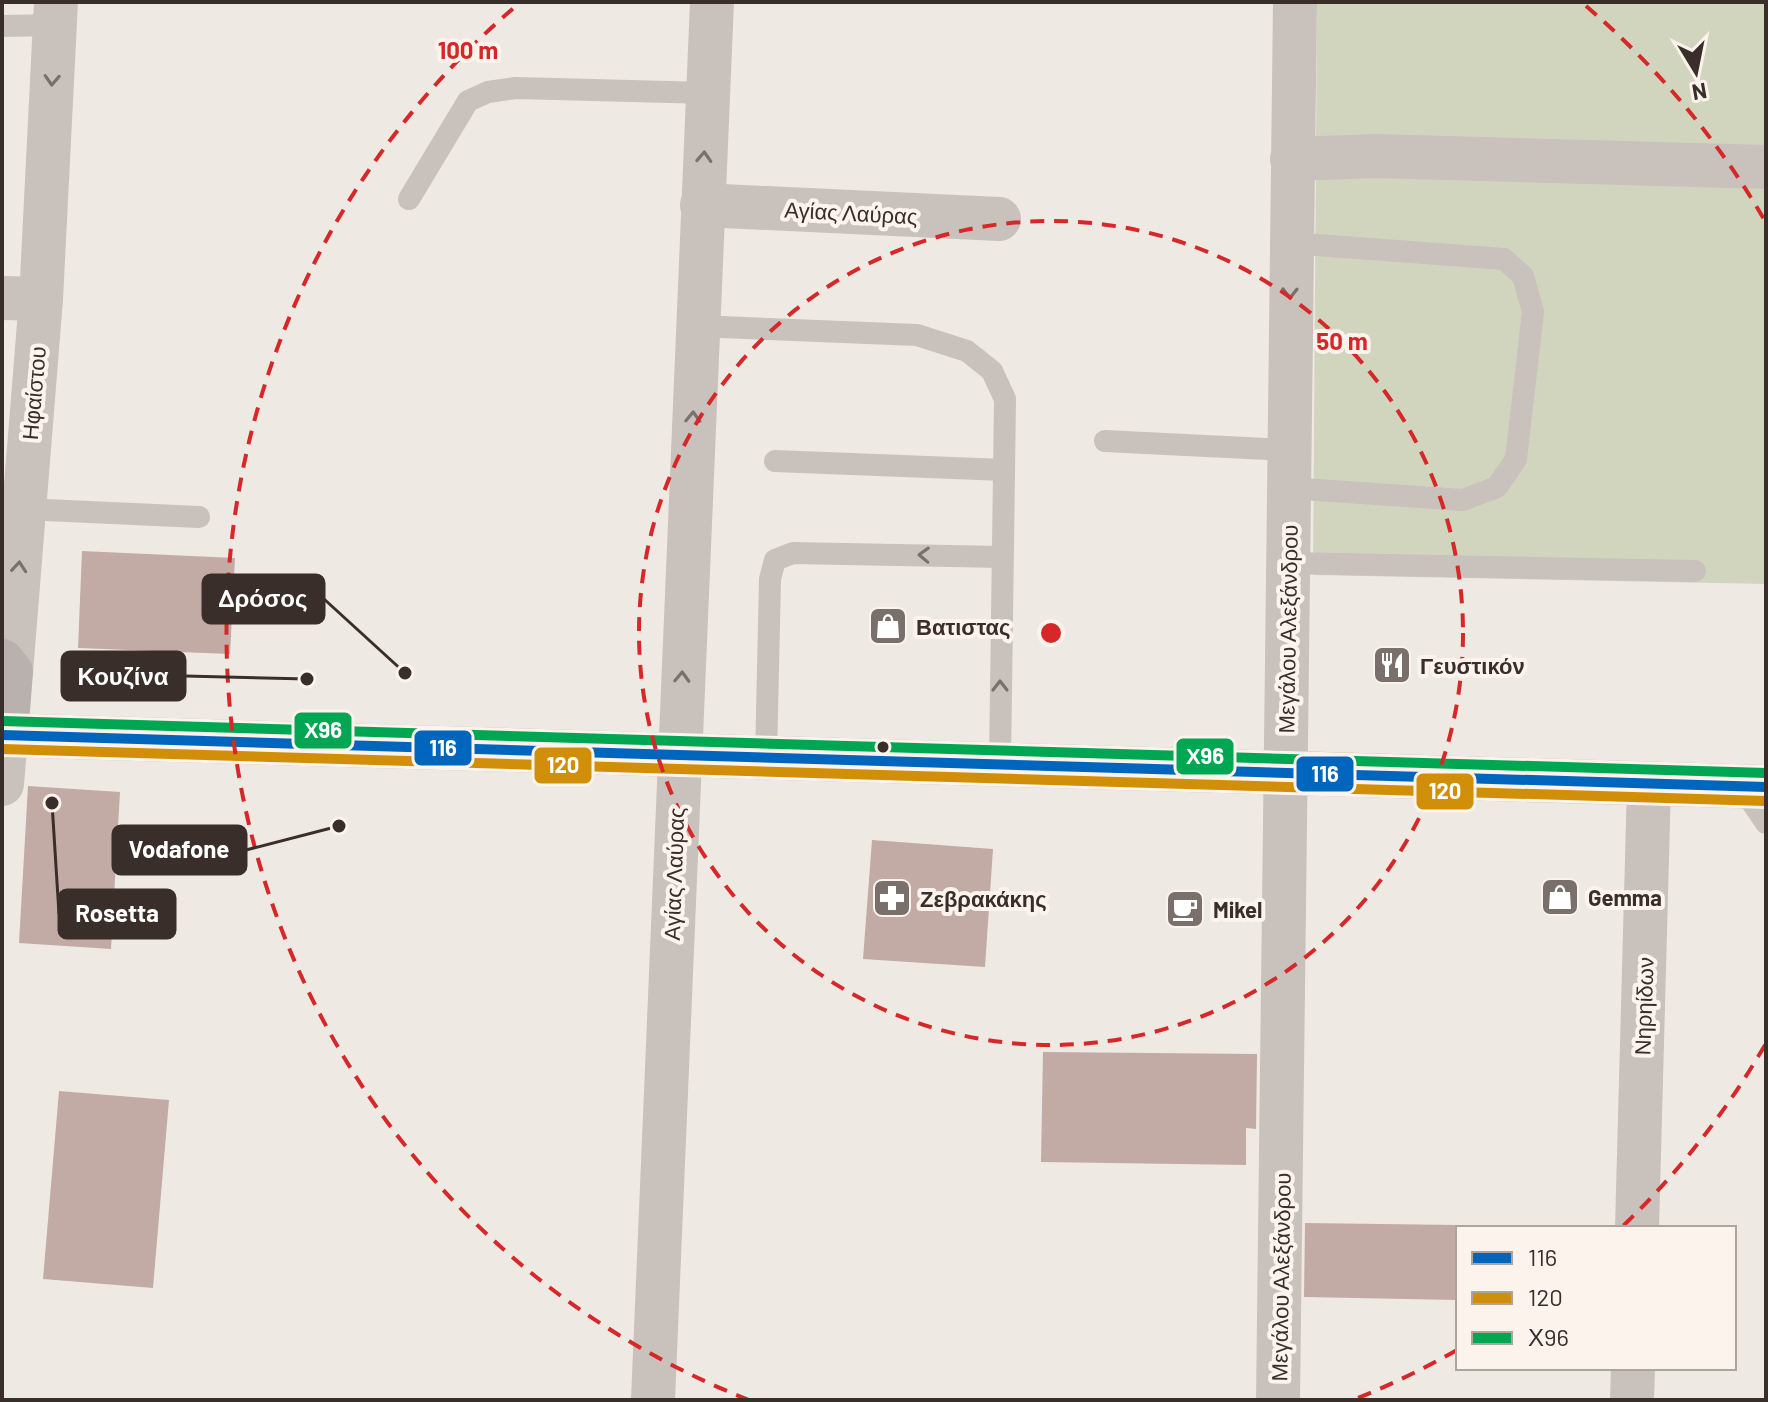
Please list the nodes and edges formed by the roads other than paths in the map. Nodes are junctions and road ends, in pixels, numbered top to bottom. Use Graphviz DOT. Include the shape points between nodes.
graph roads {
  1 [pos="712,2"];
  2 [pos="1295,2"];
  3 [pos="56,14"];
  4 [pos="2,26"];
  5 [pos="708,93"];
  6 [pos="1292,159"];
  7 [pos="1766,167"];
  8 [pos="409,199"];
  9 [pos="702,205"];
  10 [pos="999,219"];
  11 [pos="1290,243"];
  12 [pos="21,298"];
  13 [pos="697,326"];
  14 [pos="1105,441"];
  15 [pos="775,461"];
  16 [pos="1288,469"];
  17 [pos="1004,470"];
  18 [pos="24,509"];
  19 [pos="199,517"];
  20 [pos="1002,557"];
  21 [pos="1288,563"];
  22 [pos="1695,571"];
  23 [pos="6,666"];
  24 [pos="4,735"];
  25 [pos="678,755"];
  26 [pos="766,758"];
  27 [pos="1000,764"];
  28 [pos="1285,773"];
  29 [pos="2,784"];
  30 [pos="1649,784"];
  31 [pos="1753,787"];
  32 [pos="1766,823"];
  33 [pos="1637,1226"];
  34 [pos="1633,1370"];
  35 [pos="653,1400"];
  36 [pos="1278,1400"];
  37 [pos="1632,1400"];
  1 -- 5 [label="street, Αγίας Λαύρας"];
  2 -- 6 [label="street, Μεγάλου Αλεξάνδρου"];
  3 -- 4 [label="lane"];
  3 -- 12 [label="street, Ηφαίστου, one-way"];
  5 -- 8 [label="lane" via="516,88 488,92 468,101"];
  9 -- 5 [label="street, Αγίας Λαύρας, one-way"];
  6 -- 7 [label="street" via="1377,156"];
  6 -- 11 [label="street, Μεγάλου Αλεξάνδρου"];
  9 -- 10 [label="street, Αγίας Λαύρας"];
  9 -- 13 [label="street, Αγίας Λαύρας"];
  11 -- 16 [label="street, Μεγάλου Αλεξάνδρου, one-way"];
  11 -- 16 [label="lane" via="1504,259 1523,276 1533,312 1516,459 1497,487 1463,500"];
  12 -- 18 [label="street, Ηφαίστου"];
  13 -- 17 [label="lane" via="917,335 967,351 992,371 1005,399"];
  25 -- 13 [label="street, Αγίας Λαύρας, one-way"];
  14 -- 16 [label="lane"];
  15 -- 17 [label="lane"];
  16 -- 21 [label="street, Μεγάλου Αλεξάνδρου"];
  17 -- 20 [label="lane"];
  18 -- 19 [label="lane"];
  23 -- 18 [label="street, Ηφαίστου, one-way"];
  20 -- 26 [label="lane, one-way" via="793,553 775,560 770,579"];
  27 -- 20 [label="lane, one-way"];
  21 -- 22 [label="lane"];
  21 -- 28 [label="street, Μεγάλου Αλεξάνδρου"];
  23 -- 24 [label="main road, Ηφαίστου"];
  24 -- 25 [label="main road"];
  24 -- 29 [label="street, Ηφαίστου"];
  25 -- 26 [label="main road"];
  25 -- 35 [label="street, Αγίας Λαύρας"];
  26 -- 27 [label="main road"];
  27 -- 28 [label="main road"];
  28 -- 30 [label="main road"];
  28 -- 36 [label="street, Μεγάλου Αλεξάνδρου"];
  30 -- 31 [label="main road"];
  30 -- 33 [label="street, Νηρηίδων"];
  31 -- 32 [label="lane"];
  34 -- 37 [label="street"];
}
